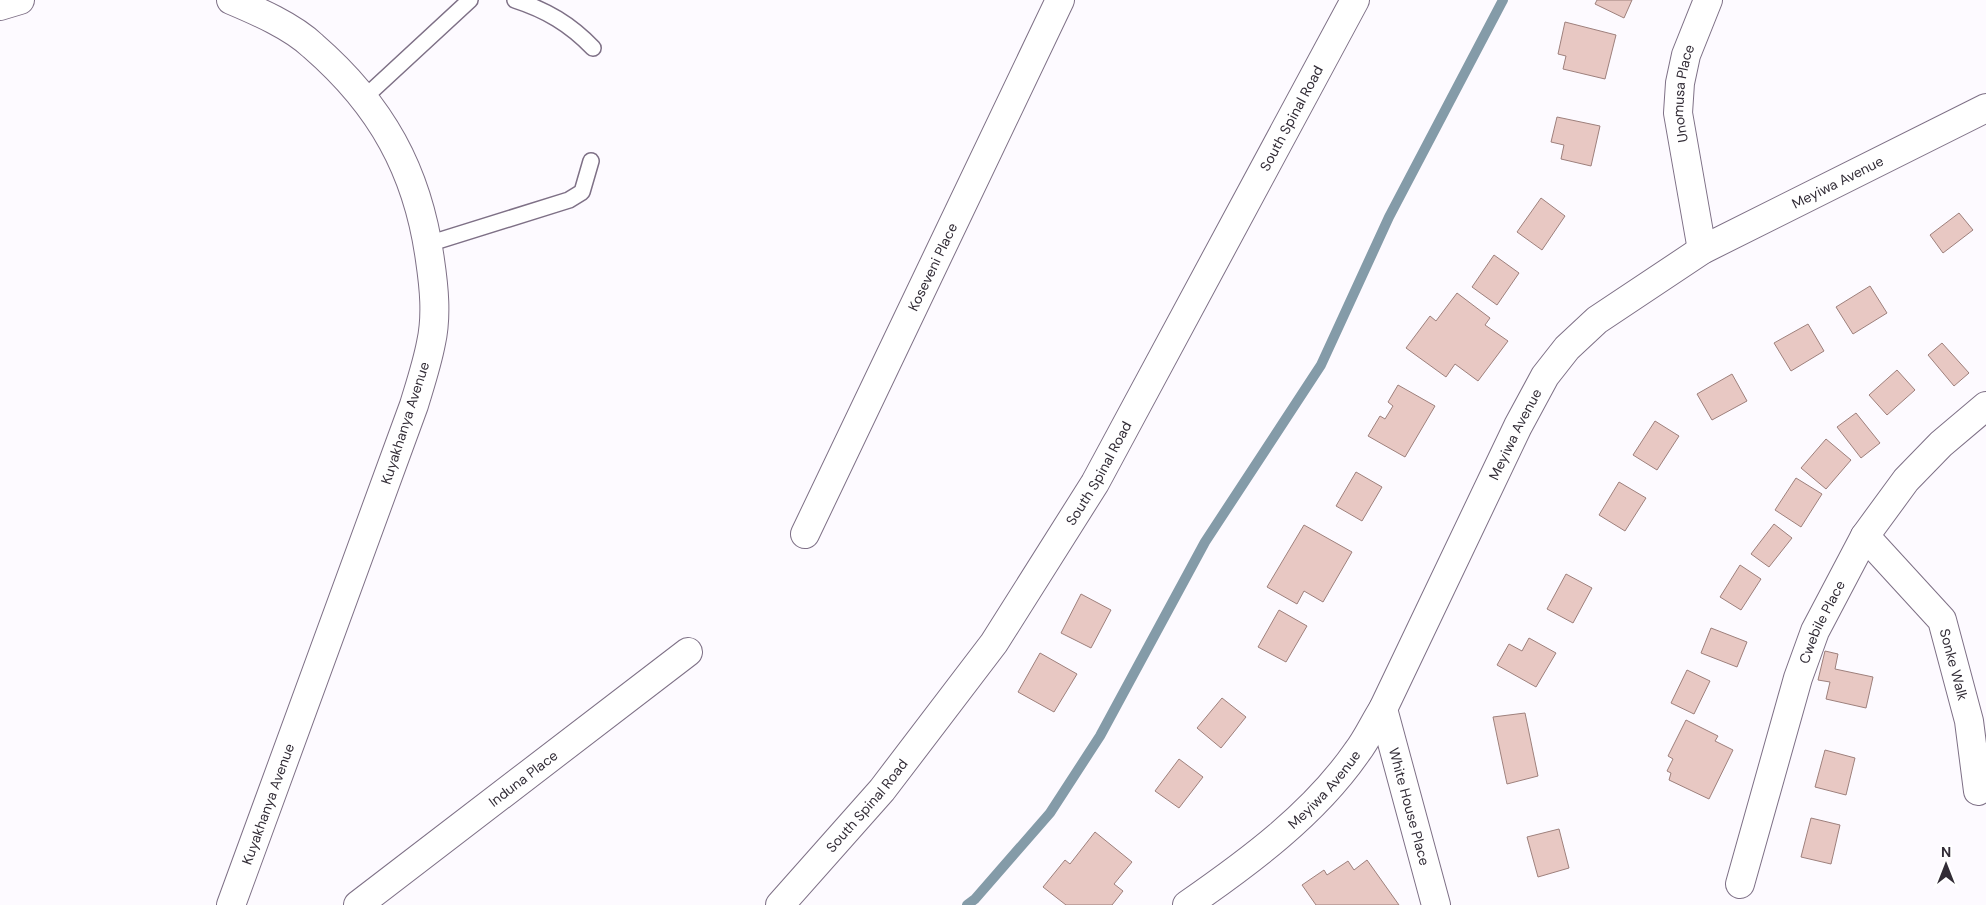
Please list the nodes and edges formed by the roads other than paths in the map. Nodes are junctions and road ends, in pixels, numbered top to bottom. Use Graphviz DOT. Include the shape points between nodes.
graph roads {
  1 [pos="20,0"];
  2 [pos="231,0"];
  3 [pos="470,0"];
  4 [pos="515,0"];
  5 [pos="1060,0"];
  6 [pos="1355,0"];
  7 [pos="1708,0"];
  8 [pos="0,6"];
  9 [pos="593,48"];
  10 [pos="364,98"];
  11 [pos="1986,108"];
  12 [pos="591,161"];
  13 [pos="428,244"];
  14 [pos="1702,250"];
  15 [pos="1986,406"];
  16 [pos="804,534"];
  17 [pos="1865,536"];
  18 [pos="688,652"];
  19 [pos="1383,709"];
  20 [pos="1978,791"];
  21 [pos="1740,884"];
  22 [pos="231,905"];
  23 [pos="358,905"];
  24 [pos="780,905"];
  25 [pos="1187,905"];
  26 [pos="1436,905"];
  1 -- 8 [label="street"];
  2 -- 10 [label="street, Kuyakhanya Avenue" via="261,13 312,44"];
  3 -- 10 [label="lane"];
  4 -- 9 [label="lane" via="559,18"];
  5 -- 16 [label="street, Koseveni Place"];
  6 -- 24 [label="street, South Spinal Road" via="1094,483 994,643 882,790"];
  7 -- 14 [label="street, Unomusa Place" via="1686,54 1678,113"];
  10 -- 13 [label="street, Kuyakhanya Avenue" via="408,169 425,223"];
  11 -- 14 [label="street, Meyiwa Avenue"];
  12 -- 13 [label="lane" via="582,192 569,200"];
  13 -- 22 [label="street, Kuyakhanya Avenue" via="434,290 432,342 414,405"];
  14 -- 19 [label="street, Meyiwa Avenue" via="1597,320 1567,348 1545,376"];
  15 -- 17 [label="street, Cwebile Place" via="1941,444 1906,480"];
  17 -- 20 [label="street, Sonke Walk" via="1942,620 1969,721"];
  17 -- 21 [label="street, Cwebile Place" via="1815,631 1798,678"];
  18 -- 23 [label="street, Induna Place"];
  19 -- 25 [label="street, Meyiwa Avenue" via="1357,752 1319,799 1270,842"];
  19 -- 26 [label="street, White House Place"];
}
